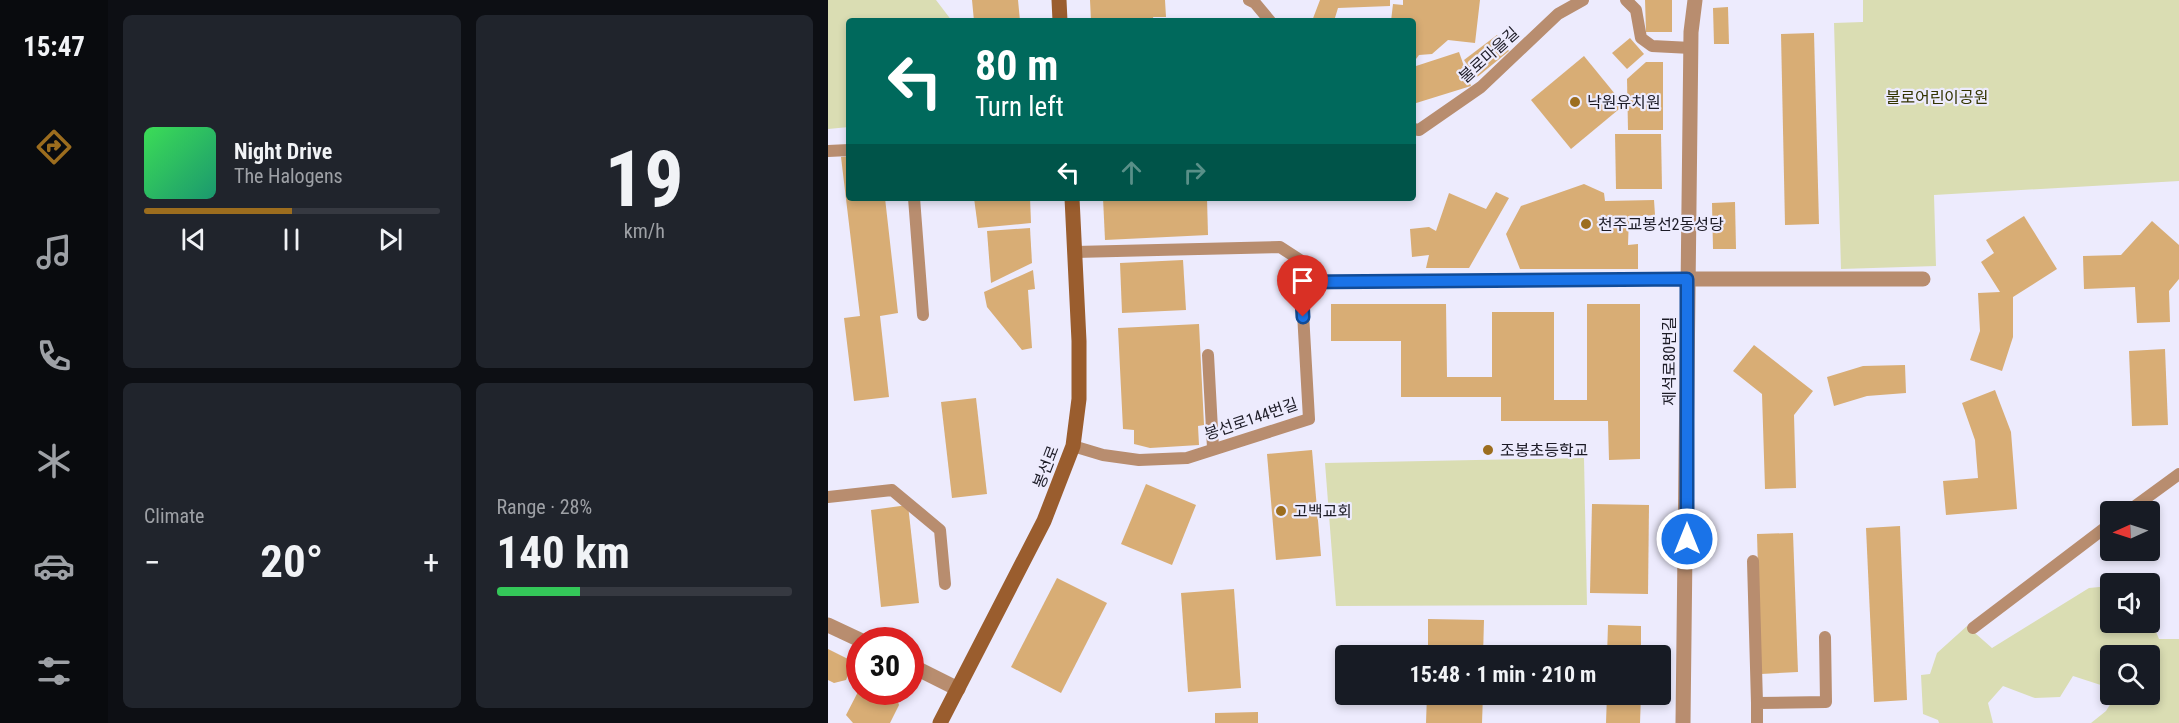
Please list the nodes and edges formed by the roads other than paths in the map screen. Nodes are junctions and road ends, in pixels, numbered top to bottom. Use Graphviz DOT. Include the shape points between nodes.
graph roads {
  1 [pos="1059,0"];
  2 [pos="1249,0"];
  3 [pos="1583,0"];
  4 [pos="1626,0"];
  5 [pos="1695,0"];
  6 [pos="1060,18"];
  7 [pos="1268,18"];
  8 [pos="1691,48"];
  9 [pos="1416,130"];
  10 [pos="846,150"];
  11 [pos="828,151"];
  12 [pos="914,201"];
  13 [pos="1072,201"];
  14 [pos="1075,252"];
  15 [pos="1687,279"];
  16 [pos="1923,279"];
  17 [pos="1301,282"];
  18 [pos="923,315"];
  19 [pos="1208,355"];
  20 [pos="1073,446"];
  21 [pos="1214,448"];
  22 [pos="2179,474"];
  23 [pos="828,497"];
  24 [pos="2142,501"];
  25 [pos="2100,532"];
  26 [pos="1753,561"];
  27 [pos="945,584"];
  28 [pos="828,625"];
  29 [pos="1973,628"];
  30 [pos="846,633"];
  31 [pos="1826,637"];
  32 [pos="924,672"];
  33 [pos="958,689"];
  34 [pos="1757,703"];
  35 [pos="940,723"];
  36 [pos="1683,723"];
  37 [pos="1756,723"];
  1 -- 6 [label="main road"];
  2 -- 7 [label="lane"];
  3 -- 9 [label="lane, 불로마을길" via="1558,14 1480,87"];
  4 -- 8 [label="lane" via="1636,10 1641,38 1652,46"];
  5 -- 8 [label="street, 제석로80번길"];
  8 -- 15 [label="street, 제석로80번길"];
  10 -- 11 [label="lane"];
  12 -- 18 [label="lane"];
  13 -- 14 [label="main road, 봉선로"];
  14 -- 17 [label="lane, 봉선로144번길" via="1280,247 1300,260"];
  14 -- 20 [label="main road, 봉선로" via="1079,399"];
  15 -- 16 [label="street"];
  15 -- 17 [label="lane"];
  15 -- 36 [label="street, 제석로80번길"];
  17 -- 21 [label="lane, 봉선로144번길" via="1309,419"];
  19 -- 21 [label="lane"];
  20 -- 21 [label="lane, 봉선로144번길" via="1139,460 1187,458"];
  20 -- 33 [label="main road, 봉선로" via="1044,521"];
  22 -- 24 [label="lane"];
  23 -- 27 [label="lane" via="892,490 940,530"];
  25 -- 29 [label="lane"];
  26 -- 34 [label="lane"];
  28 -- 30 [label="street"];
  31 -- 34 [label="lane" via="1826,702"];
  32 -- 33 [label="street"];
  33 -- 35 [label="main road, 봉선로"];
  34 -- 37 [label="lane"];
}
